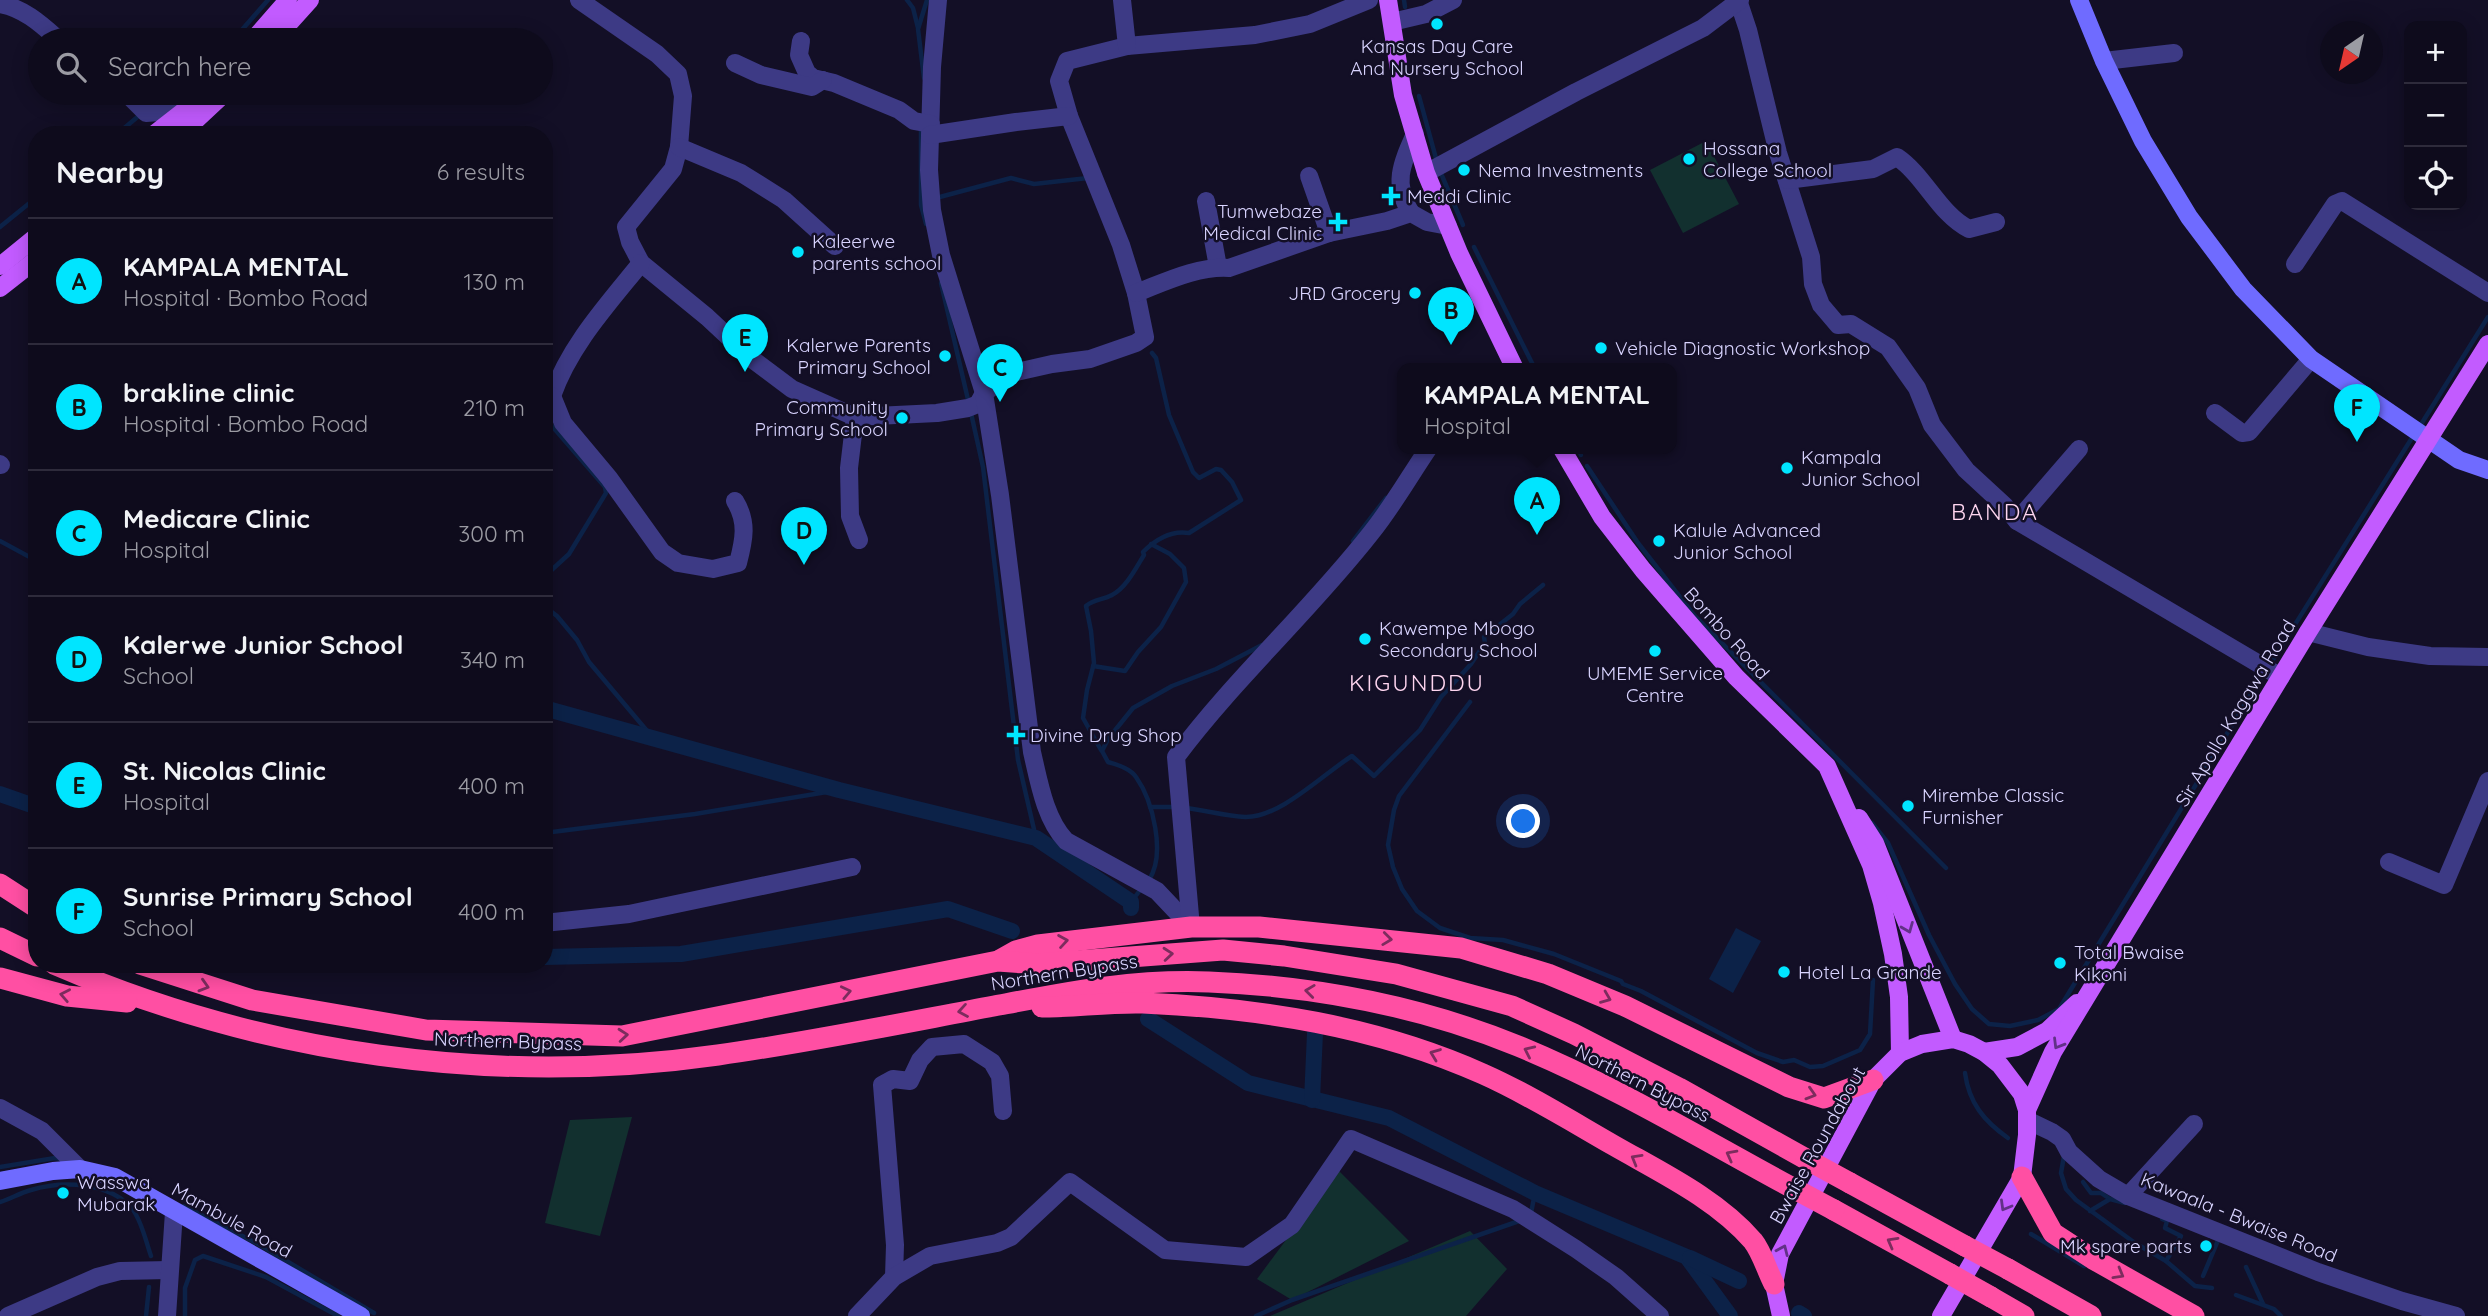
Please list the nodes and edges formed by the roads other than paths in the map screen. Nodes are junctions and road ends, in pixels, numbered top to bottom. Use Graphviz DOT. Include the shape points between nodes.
graph roads {
  1 [pos="288,0"];
  2 [pos="310,0"];
  3 [pos="579,0"];
  4 [pos="938,0"];
  5 [pos="1122,0"];
  6 [pos="1369,0"];
  7 [pos="1388,0"];
  8 [pos="1453,0"];
  9 [pos="1739,0"];
  10 [pos="2079,0"];
  11 [pos="0,4"];
  12 [pos="1392,22"];
  13 [pos="46,28"];
  14 [pos="264,28"];
  15 [pos="285,28"];
  16 [pos="801,41"];
  17 [pos="1127,46"];
  18 [pos="2174,53"];
  19 [pos="2104,61"];
  20 [pos="735,63"];
  21 [pos="823,80"];
  22 [pos="138,105"];
  23 [pos="188,105"];
  24 [pos="212,105"];
  25 [pos="185,110"];
  26 [pos="1069,117"];
  27 [pos="165,126"];
  28 [pos="190,126"];
  29 [pos="926,126"];
  30 [pos="1415,134"];
  31 [pos="679,147"];
  32 [pos="1426,173"];
  33 [pos="1309,176"];
  34 [pos="1787,180"];
  35 [pos="1206,201"];
  36 [pos="1411,213"];
  37 [pos="1996,222"];
  38 [pos="1448,226"];
  39 [pos="1329,233"];
  40 [pos="28,243"];
  41 [pos="835,246"];
  42 [pos="641,263"];
  43 [pos="2295,264"];
  44 [pos="0,266"];
  45 [pos="28,266"];
  46 [pos="1218,267"];
  47 [pos="0,288"];
  48 [pos="1136,293"];
  49 [pos="2488,293"];
  50 [pos="2488,344"];
  51 [pos="2311,359"];
  52 [pos="1509,363"];
  53 [pos="553,387"];
  54 [pos="977,402"];
  55 [pos="553,405"];
  56 [pos="2215,413"];
  57 [pos="855,417"];
  58 [pos="2428,440"];
  59 [pos="2080,449"];
  60 [pos="1425,454"];
  61 [pos="1565,454"];
  62 [pos="2488,470"];
  63 [pos="735,501"];
  64 [pos="2017,521"];
  65 [pos="859,540"];
  66 [pos="2308,632"];
  67 [pos="2488,657"];
  68 [pos="2281,677"];
  69 [pos="2488,781"];
  70 [pos="1845,803"];
  71 [pos="2389,862"];
  72 [pos="852,867"];
  73 [pos="0,884"];
  74 [pos="0,900"];
  75 [pos="28,902"];
  76 [pos="28,914"];
  77 [pos="553,922"];
  78 [pos="1191,927"];
  79 [pos="0,938"];
  80 [pos="28,952"];
  81 [pos="999,961"];
  82 [pos="77,973"];
  83 [pos="168,973"];
  84 [pos="0,978"];
  85 [pos="2094,986"];
  86 [pos="157,1005"];
  87 [pos="999,1005"];
  88 [pos="1953,1040"];
  89 [pos="1984,1052"];
  90 [pos="1900,1053"];
  91 [pos="1873,1080"];
  92 [pos="0,1108"];
  93 [pos="1003,1111"];
  94 [pos="2027,1115"];
  95 [pos="2194,1124"];
  96 [pos="80,1169"];
  97 [pos="2022,1177"];
  98 [pos="0,1181"];
  99 [pos="2129,1196"];
  100 [pos="174,1212"];
  101 [pos="169,1270"];
  102 [pos="894,1277"];
  103 [pos="1774,1284"];
  104 [pos="8,1316"];
  105 [pos="167,1316"];
  106 [pos="361,1316"];
  107 [pos="857,1316"];
  108 [pos="1660,1316"];
  109 [pos="1781,1316"];
  110 [pos="1941,1316"];
  111 [pos="2024,1316"];
  112 [pos="2091,1316"];
  113 [pos="2194,1316"];
  114 [pos="2456,1316"];
  1 -- 14 [label="main road"];
  2 -- 15 [label="main road"];
  3 -- 31 [label="street" via="678,74 682,96"];
  4 -- 29 [label="street"];
  5 -- 17 [label="street"];
  6 -- 17 [label="street" via="1310,24"];
  7 -- 12 [label="main road"];
  8 -- 12 [label="street" via="1426,14"];
  9 -- 32 [label="street" via="1703,28"];
  9 -- 34 [label="street"];
  10 -- 19 [label="street"];
  11 -- 13 [label="street" via="18,9"];
  12 -- 30 [label="main road"];
  16 -- 21 [label="street" via="799,55 807,73"];
  17 -- 26 [label="street" via="1067,61 1059,81"];
  18 -- 19 [label="street"];
  19 -- 51 [label="street" via="2143,141 2189,217 2243,289"];
  20 -- 21 [label="street" via="761,75 812,87"];
  21 -- 29 [label="street" via="899,110"];
  22 -- 25 [label="street" via="146,113"];
  23 -- 25 [label="main road"];
  24 -- 28 [label="main road"];
  25 -- 27 [label="main road"];
  26 -- 29 [label="street"];
  26 -- 48 [label="street"];
  29 -- 54 [label="street" via="932,210"];
  30 -- 32 [label="main road"];
  30 -- 36 [label="street" via="1401,164 1403,200"];
  31 -- 41 [label="street" via="762,186"];
  31 -- 42 [label="street" via="673,169 626,227"];
  32 -- 38 [label="main road"];
  33 -- 39 [label="street"];
  34 -- 37 [label="street" via="1873,169 1897,157 1958,223 1969,229"];
  34 -- 64 [label="street" via="1821,305 1838,325 1852,324 1888,347 1917,388 1932,425 1966,470"];
  35 -- 46 [label="street"];
  36 -- 38 [label="street"];
  36 -- 39 [label="street"];
  38 -- 52 [label="main road"];
  39 -- 46 [label="street" via="1229,268"];
  40 -- 44 [label="main road"];
  42 -- 53 [label="street" via="590,327"];
  42 -- 57 [label="street" via="792,389"];
  43 -- 49 [label="street" via="2335,204 2342,201"];
  45 -- 47 [label="main road"];
  46 -- 48 [label="street"];
  48 -- 54 [label="street" via="1144,337 1136,343 1090,359 1012,373"];
  50 -- 58 [label="main road, Sir Apollo Kaggwa Road"];
  51 -- 56 [label="street" via="2249,432 2242,433"];
  51 -- 58 [label="street"];
  54 -- 57 [label="street" via="937,413"];
  54 -- 78 [label="street" via="1000,495 1032,752 1055,830 1066,841 1157,891"];
  55 -- 63 [label="street" via="662,552 678,563 713,569 738,563 745,523"];
  57 -- 65 [label="street" via="850,516"];
  58 -- 62 [label="street" via="2459,460"];
  58 -- 66 [label="main road, Sir Apollo Kaggwa Road"];
  59 -- 64 [label="street"];
  60 -- 78 [label="street" via="1372,532 1176,757"];
  61 -- 70 [label="main road, Bombo Road" via="1602,517 1632,556 1736,677 1828,766"];
  64 -- 68 [label="street"];
  66 -- 67 [label="street" via="2430,656"];
  66 -- 68 [label="main road, Sir Apollo Kaggwa Road"];
  68 -- 85 [label="main road, Sir Apollo Kaggwa Road"];
  69 -- 71 [label="street" via="2444,885"];
  70 -- 88 [label="main road, Bombo Road, one-way" via="1875,842"];
  70 -- 90 [label="main road, Bombo Road" via="1871,865 1893,954"];
  72 -- 77 [label="street" via="629,915"];
  73 -- 75 [label="highway"];
  74 -- 76 [label="highway"];
  81 -- 78 [label="highway, one-way" via="1038,945"];
  78 -- 91 [label="highway, one-way" via="1259,927 1461,948 1548,974 1625,1006 1789,1087 1824,1098"];
  79 -- 80 [label="highway"];
  83 -- 81 [label="highway, Northern Bypass, one-way" via="252,1000 426,1030 622,1036"];
  81 -- 112 [label="highway, Northern Bypass, one-way, bridge" via="1037,964 1223,950 1396,974 1512,1006 1679,1088"];
  82 -- 86 [label="highway, Northern Bypass"];
  86 -- 84 [label="highway, one-way" via="67,996"];
  85 -- 89 [label="main road" via="2047,1031 2017,1047"];
  85 -- 94 [label="main road, Sir Apollo Kaggwa Road, one-way" via="2053,1052"];
  87 -- 86 [label="highway, Northern Bypass, one-way" via="716,1055 595,1066 453,1065 291,1041"];
  103 -- 87 [label="highway, one-way" via="1755,1243 1712,1205 1540,1103 1425,1051 1359,1031 1256,1012 1140,1003"];
  111 -- 87 [label="highway, Northern Bypass, one-way, bridge" via="1598,1083 1516,1045 1404,1009 1350,996 1152,981"];
  88 -- 89 [label="main road"];
  88 -- 90 [label="main road, Bwaise Roundabout" via="1938,1040"];
  89 -- 94 [label="main road" via="2013,1080"];
  90 -- 91 [label="main road, Bwaise Roundabout"];
  103 -- 91 [label="main road, Bwaise Roundabout, one-way" via="1780,1254"];
  92 -- 96 [label="street" via="42,1131"];
  93 -- 102 [label="street" via="1000,1076 992,1062 964,1044 932,1047 910,1081 892,1079 883,1085"];
  94 -- 97 [label="main road"];
  94 -- 99 [label="street, Kawaala - Bwaise Road" via="2062,1139 2069,1152 2099,1179"];
  95 -- 99 [label="street"];
  96 -- 98 [label="street, Mambule Road"];
  96 -- 100 [label="street, Mambule Road" via="116,1177"];
  97 -- 110 [label="main road, one-way"];
  97 -- 113 [label="highway, one-way" via="2053,1233"];
  99 -- 114 [label="street, Kawaala - Bwaise Road" via="2318,1272"];
  100 -- 101 [label="street"];
  100 -- 106 [label="street, Mambule Road"];
  101 -- 104 [label="street" via="120,1271 97,1277"];
  101 -- 105 [label="street"];
  102 -- 107 [label="street"];
  102 -- 108 [label="street" via="930,1256 1011,1237 1070,1182 1165,1250 1246,1257 1292,1225 1351,1139 1513,1209 1616,1277"];
  103 -- 109 [label="main road, Bwaise Roundabout"];
}
